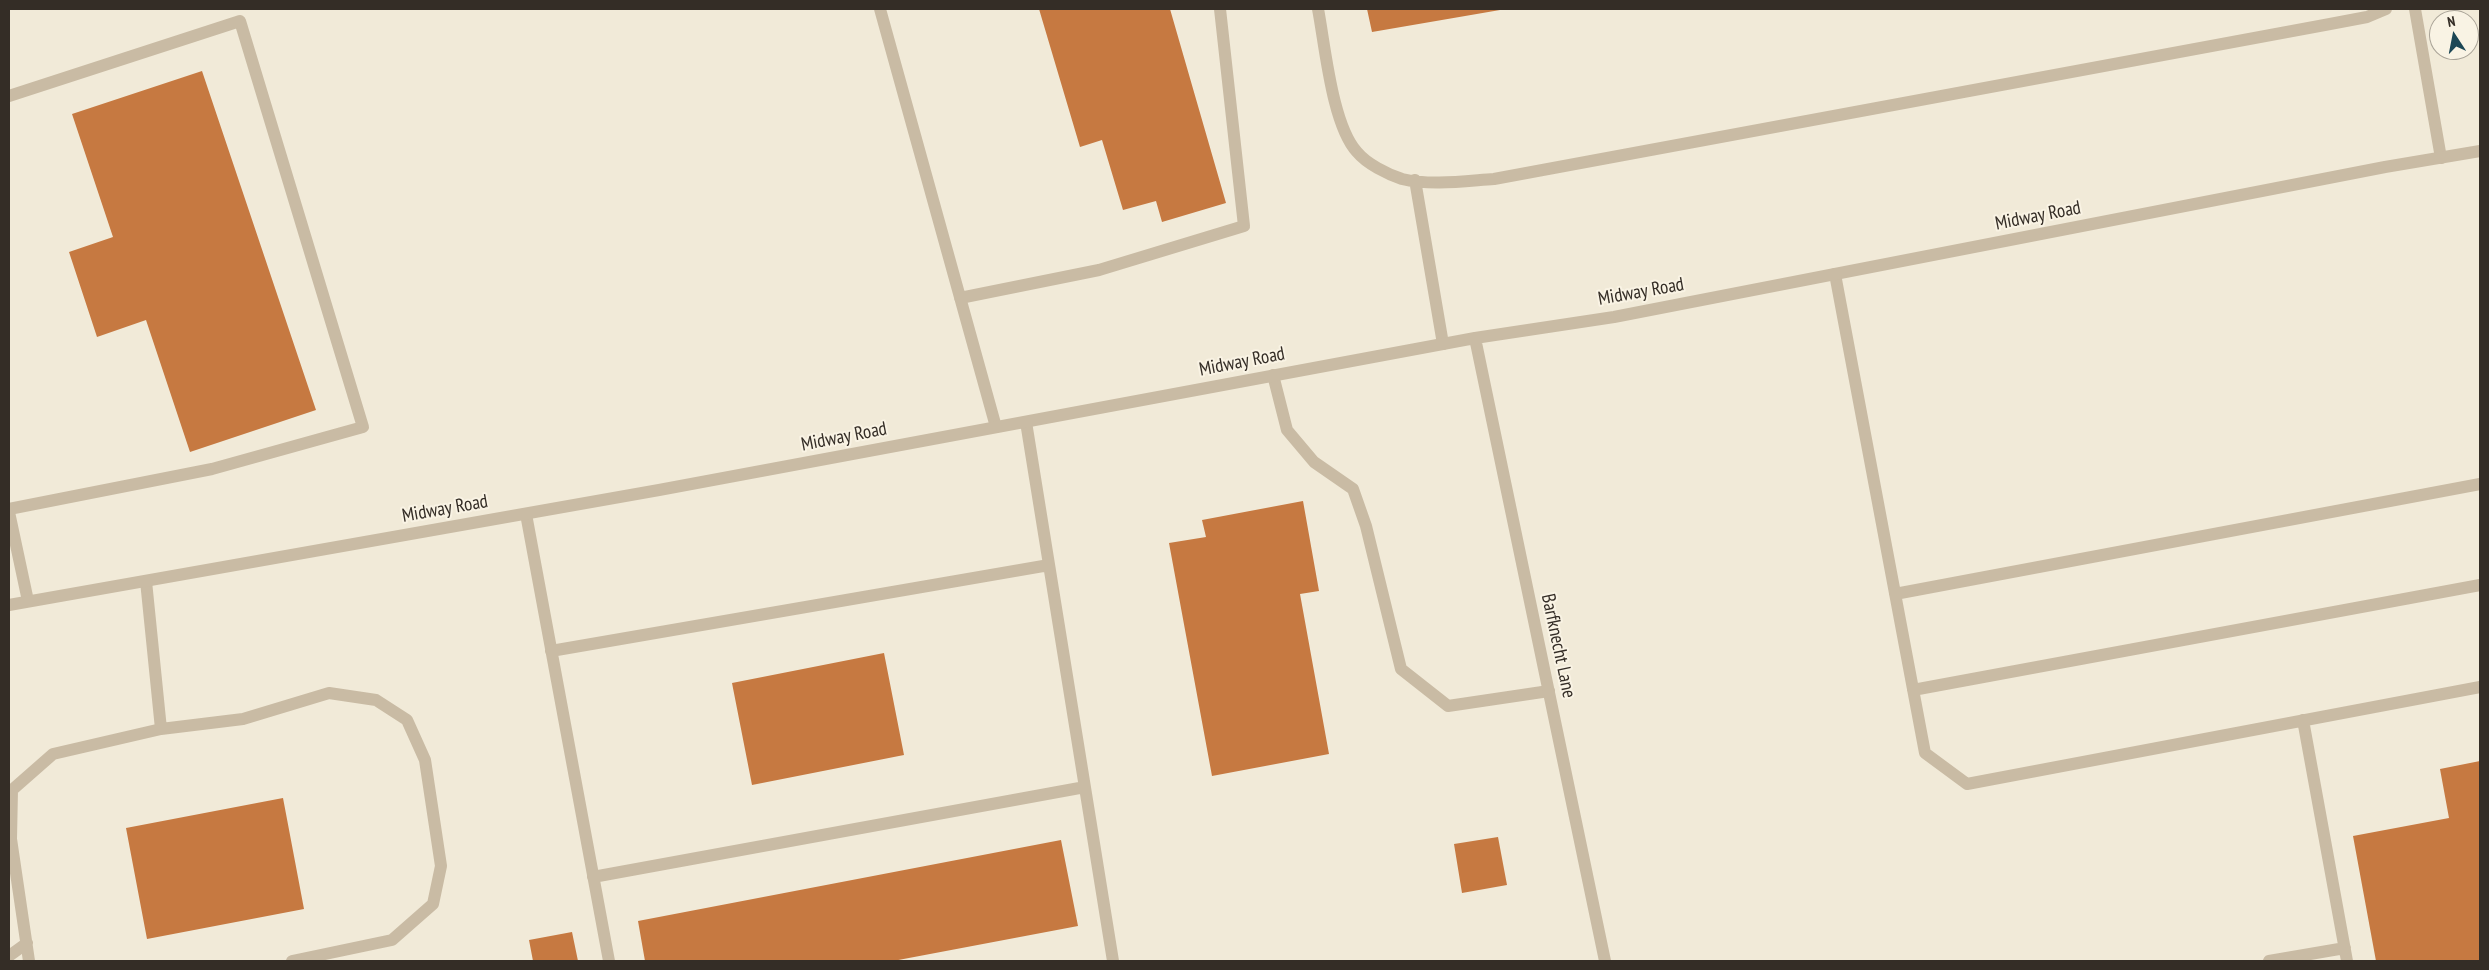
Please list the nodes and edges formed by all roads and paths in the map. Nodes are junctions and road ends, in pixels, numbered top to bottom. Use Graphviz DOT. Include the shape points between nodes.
graph roads {
  1 [pos="880,9"];
  2 [pos="1220,9"];
  3 [pos="1318,9"];
  4 [pos="2386,9"];
  5 [pos="2415,9"];
  6 [pos="9,96"];
  7 [pos="2480,151"];
  8 [pos="2441,158"];
  9 [pos="1415,180"];
  10 [pos="1835,274"];
  11 [pos="960,298"];
  12 [pos="1475,338"];
  13 [pos="1444,344"];
  14 [pos="1273,375"];
  15 [pos="1026,422"];
  16 [pos="996,427"];
  17 [pos="2480,484"];
  18 [pos="9,508"];
  19 [pos="9,512"];
  20 [pos="526,514"];
  21 [pos="1049,565"];
  22 [pos="146,581"];
  23 [pos="2480,585"];
  24 [pos="1895,594"];
  25 [pos="28,601"];
  26 [pos="9,605"];
  27 [pos="552,651"];
  28 [pos="2480,687"];
  29 [pos="1913,690"];
  30 [pos="1549,691"];
  31 [pos="2303,720"];
  32 [pos="161,728"];
  33 [pos="1085,787"];
  34 [pos="593,877"];
  35 [pos="27,944"];
  36 [pos="2345,948"];
  37 [pos="9,956"];
  38 [pos="29,961"];
  39 [pos="297,961"];
  40 [pos="609,961"];
  41 [pos="1114,961"];
  42 [pos="1605,961"];
  43 [pos="2270,961"];
  44 [pos="2347,961"];
  1 -- 11 [label="street"];
  2 -- 11 [label="street" via="1244,226 1099,270"];
  3 -- 9 [label="street" via="1330,74 1347,136 1357,152 1377,168 1403,179"];
  4 -- 9 [label="street" via="2367,17 1494,179"];
  5 -- 8 [label="street"];
  6 -- 18 [label="street" via="240,21 363,427 212,469"];
  7 -- 8 [label="street, Midway Road"];
  8 -- 10 [label="street, Midway Road"];
  9 -- 13 [label="street"];
  10 -- 12 [label="street, Midway Road" via="1614,317"];
  10 -- 24 [label="street"];
  11 -- 16 [label="street"];
  12 -- 13 [label="street, Midway Road"];
  12 -- 30 [label="street, Barfknecht Lane"];
  13 -- 14 [label="street, Midway Road"];
  14 -- 15 [label="street, Midway Road"];
  14 -- 30 [label="street" via="1287,430 1314,462 1353,489 1366,526 1402,669 1448,706"];
  15 -- 16 [label="street, Midway Road"];
  15 -- 21 [label="street"];
  16 -- 20 [label="street, Midway Road"];
  17 -- 24 [label="street"];
  19 -- 25 [label="street"];
  20 -- 22 [label="street, Midway Road"];
  20 -- 27 [label="street"];
  21 -- 27 [label="street"];
  21 -- 33 [label="street"];
  22 -- 25 [label="street, Midway Road"];
  22 -- 32 [label="street"];
  23 -- 29 [label="street"];
  24 -- 29 [label="street"];
  25 -- 26 [label="street, Midway Road"];
  27 -- 34 [label="street"];
  28 -- 31 [label="street"];
  29 -- 31 [label="street" via="1925,753 1967,784"];
  30 -- 42 [label="street, Barfknecht Lane"];
  31 -- 36 [label="street"];
  32 -- 35 [label="street" via="53,754 12,790 11,839"];
  32 -- 39 [label="street" via="243,719 329,693 376,700 407,720 424,760 441,866 433,904 392,940"];
  33 -- 34 [label="street"];
  33 -- 41 [label="street"];
  34 -- 40 [label="street"];
  35 -- 37 [label="street"];
  35 -- 38 [label="street"];
  36 -- 43 [label="street"];
  36 -- 44 [label="street"];
}
